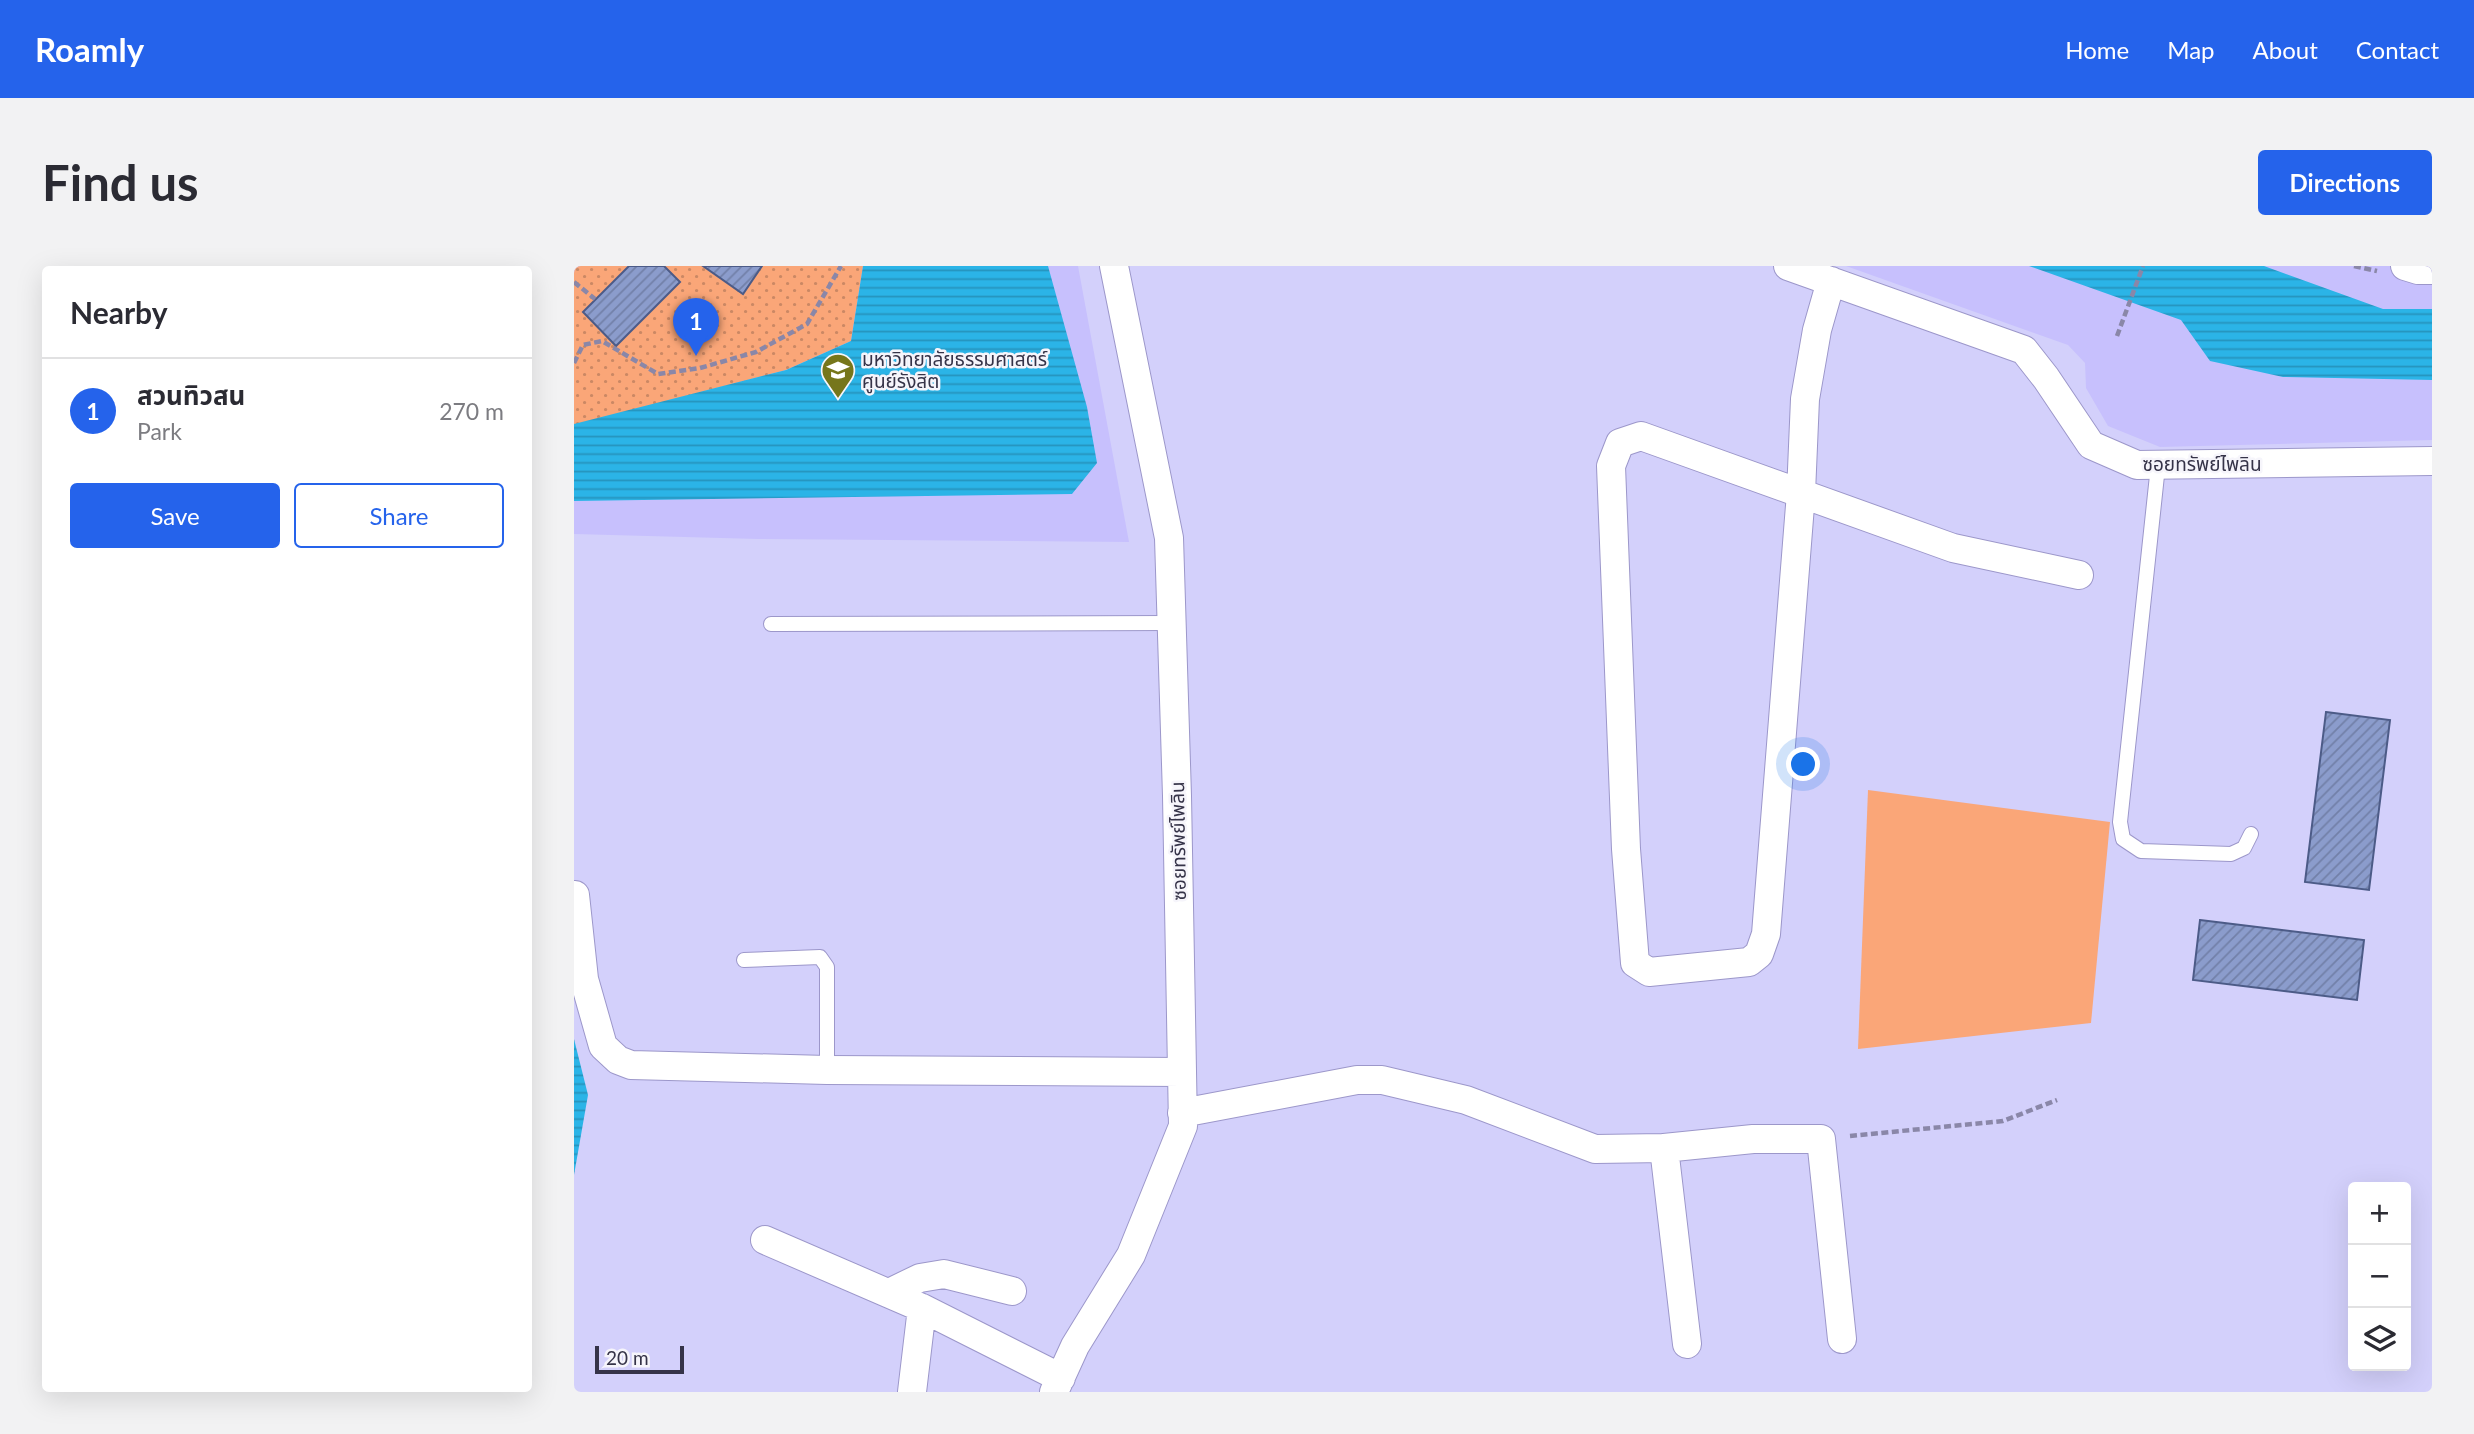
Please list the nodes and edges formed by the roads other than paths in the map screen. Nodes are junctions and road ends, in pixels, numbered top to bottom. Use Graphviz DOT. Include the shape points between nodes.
graph roads {
  1 [pos="1114,266"];
  2 [pos="1788,266"];
  3 [pos="2405,266"];
  4 [pos="2432,270"];
  5 [pos="1831,281"];
  6 [pos="2432,461"];
  7 [pos="2158,466"];
  8 [pos="1801,493"];
  9 [pos="2079,575"];
  10 [pos="1171,623"];
  11 [pos="771,624"];
  12 [pos="2251,834"];
  13 [pos="575,895"];
  14 [pos="744,960"];
  15 [pos="827,1070"];
  16 [pos="1182,1072"];
  17 [pos="1182,1113"];
  18 [pos="1664,1148"];
  19 [pos="765,1240"];
  20 [pos="1012,1291"];
  21 [pos="889,1293"];
  22 [pos="922,1308"];
  23 [pos="1842,1339"];
  24 [pos="1686,1344"];
  25 [pos="1057,1385"];
  26 [pos="912,1392"];
  1 -- 10 [label="street, ซอยทรัพย์ไพลิน" via="1169,538"];
  2 -- 5 [label="street, ซอยทรัพย์ไพลิน"];
  3 -- 4 [label="street"];
  5 -- 7 [label="street, ซอยทรัพย์ไพลิน" via="2024,350 2091,445 2137,465"];
  5 -- 8 [label="street" via="1816,330 1805,399"];
  6 -- 7 [label="street, ซอยทรัพย์ไพลิน"];
  7 -- 12 [label="lane" via="2120,822 2123,839 2141,851 2231,854 2244,848"];
  8 -- 8 [label="street" via="1641,436 1620,443 1611,466 1626,849 1635,963 1649,972 1749,962 1759,954 1766,934"];
  8 -- 9 [label="street" via="1953,548"];
  10 -- 11 [label="lane"];
  10 -- 16 [label="street, ซอยทรัพย์ไพลิน"];
  13 -- 15 [label="street" via="584,979 603,1046 618,1060 631,1065"];
  14 -- 15 [label="lane" via="820,957 825,961"];
  15 -- 16 [label="street"];
  16 -- 17 [label="street, ซอยทรัพย์ไพลิน"];
  17 -- 18 [label="street" via="1357,1080 1382,1080 1466,1100 1595,1149"];
  17 -- 25 [label="street, ซอยทรัพย์ไพลิน" via="1183,1126 1131,1255 1075,1346"];
  18 -- 23 [label="street" via="1753,1139 1821,1139"];
  18 -- 24 [label="street"];
  19 -- 21 [label="street"];
  20 -- 21 [label="street" via="944,1274 920,1278"];
  21 -- 22 [label="street"];
  22 -- 25 [label="street"];
  22 -- 26 [label="street"];
}
